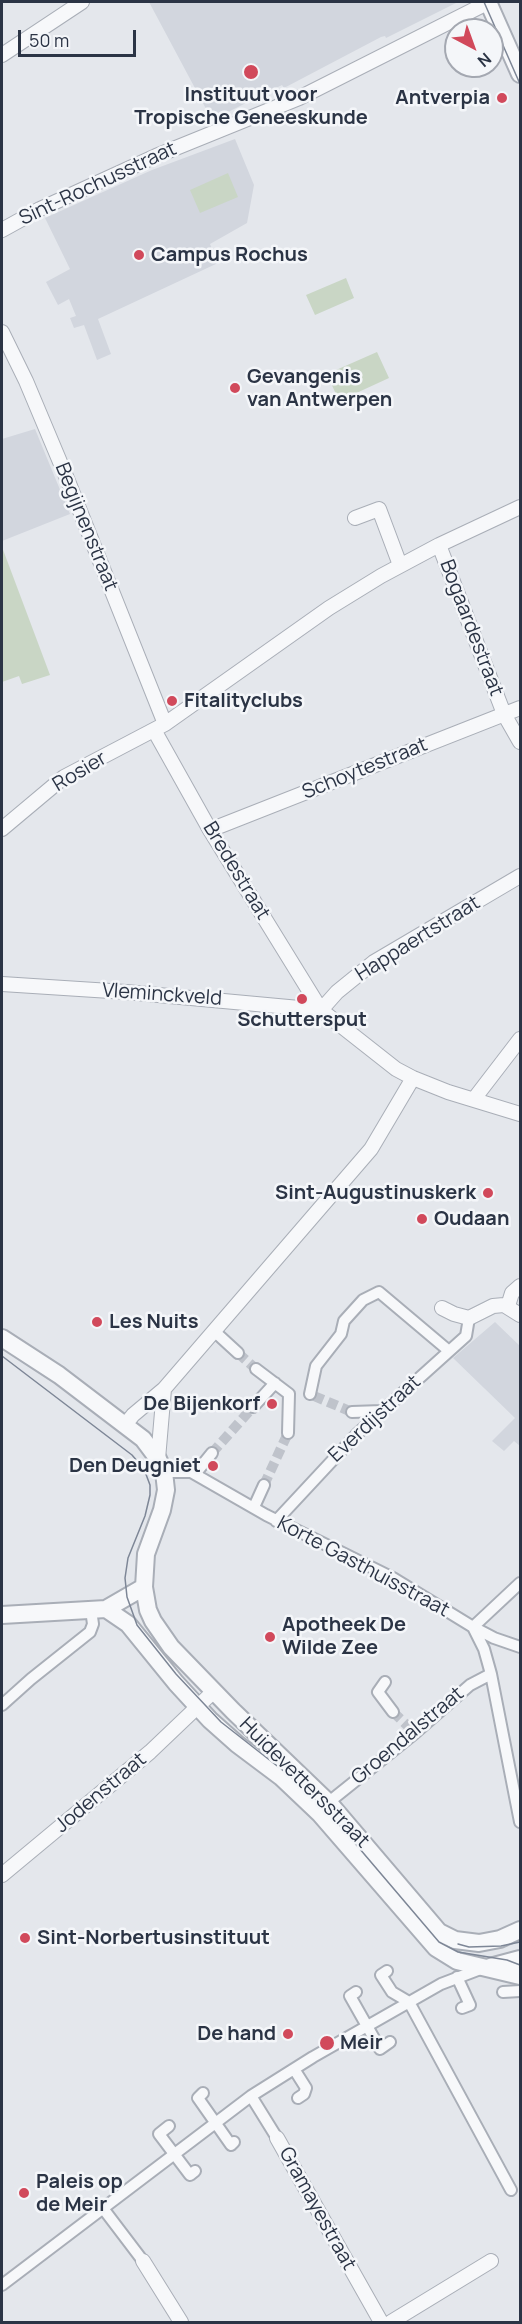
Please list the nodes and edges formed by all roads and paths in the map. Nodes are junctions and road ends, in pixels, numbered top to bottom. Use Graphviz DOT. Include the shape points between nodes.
graph roads {
  1 [pos="82,2"];
  2 [pos="488,2"];
  3 [pos="2,55"];
  4 [pos="520,74"];
  5 [pos="2,230"];
  6 [pos="2,332"];
  7 [pos="520,507"];
  8 [pos="355,518"];
  9 [pos="439,545"];
  10 [pos="400,566"];
  11 [pos="520,708"];
  12 [pos="504,714"];
  13 [pos="159,727"];
  14 [pos="520,742"];
  15 [pos="2,829"];
  16 [pos="210,830"];
  17 [pos="520,876"];
  18 [pos="2,984"];
  19 [pos="321,1010"];
  20 [pos="520,1039"];
  21 [pos="413,1078"];
  22 [pos="474,1099"];
  23 [pos="520,1114"];
  24 [pos="520,1287"];
  25 [pos="508,1306"];
  26 [pos="442,1308"];
  27 [pos="520,1315"];
  28 [pos="469,1318"];
  29 [pos="214,1331"];
  30 [pos="2,1338"];
  31 [pos="449,1351"];
  32 [pos="238,1353"];
  33 [pos="256,1369"];
  34 [pos="275,1383"];
  35 [pos="164,1389"];
  36 [pos="289,1394"];
  37 [pos="253,1407"];
  38 [pos="382,1410"];
  39 [pos="352,1412"];
  40 [pos="124,1425"];
  41 [pos="288,1433"];
  42 [pos="212,1453"];
  43 [pos="161,1465"];
  44 [pos="195,1474"];
  45 [pos="264,1485"];
  46 [pos="254,1507"];
  47 [pos="276,1521"];
  48 [pos="520,1583"];
  49 [pos="144,1587"];
  50 [pos="105,1612"];
  51 [pos="2,1615"];
  52 [pos="473,1627"];
  53 [pos="494,1638"];
  54 [pos="520,1647"];
  55 [pos="484,1649"];
  56 [pos="491,1674"];
  57 [pos="386,1682"];
  58 [pos="213,1692"];
  59 [pos="2,1705"];
  60 [pos="197,1707"];
  61 [pos="393,1712"];
  62 [pos="329,1802"];
  63 [pos="520,1822"];
  64 [pos="2,1875"];
  65 [pos="520,1930"];
  66 [pos="432,1934"];
  67 [pos="500,1939"];
  68 [pos="520,1942"];
  69 [pos="520,1959"];
  70 [pos="486,1967"];
  71 [pos="387,1971"];
  72 [pos="520,1976"];
  73 [pos="457,1977"];
  74 [pos="520,1991"];
  75 [pos="356,1992"];
  76 [pos="502,1992"];
  77 [pos="409,2002"];
  78 [pos="462,2008"];
  79 [pos="366,2026"];
  80 [pos="390,2042"];
  81 [pos="294,2069"];
  82 [pos="203,2093"];
  83 [pos="251,2096"];
  84 [pos="298,2098"];
  85 [pos="215,2123"];
  86 [pos="169,2126"];
  87 [pos="277,2138"];
  88 [pos="234,2142"];
  89 [pos="173,2153"];
  90 [pos="195,2171"];
  91 [pos="511,2190"];
  92 [pos="102,2207"];
  93 [pos="144,2261"];
  94 [pos="491,2261"];
  95 [pos="2,2284"];
  96 [pos="408,2318"];
  97 [pos="181,2322"];
  98 [pos="381,2322"];
  99 [pos="391,2322"];
  1 -- 3 [label="street"];
  2 -- 4 [label="street"];
  2 -- 5 [label="street, Sint-Rochusstraat" via="299,98 156,156"];
  6 -- 13 [label="street, Begijnenstraat" via="68,481"];
  7 -- 9 [label="street, Rosier"];
  8 -- 10 [label="street" via="379,510"];
  9 -- 10 [label="street, Rosier"];
  9 -- 12 [label="street, Bogaardestraat"];
  10 -- 13 [label="street, Rosier" via="329,608"];
  11 -- 12 [label="street, Schoytestraat"];
  12 -- 14 [label="street, Bogaardestraat"];
  12 -- 16 [label="street, Schoytestraat"];
  13 -- 15 [label="street, Rosier" via="64,777"];
  13 -- 16 [label="street, Bredestraat"];
  16 -- 19 [label="street, Bredestraat"];
  17 -- 19 [label="street, Happaertstraat" via="374,962"];
  18 -- 19 [label="street, Vleminckveld"];
  19 -- 21 [label="street"];
  20 -- 22 [label="street"];
  21 -- 22 [label="street"];
  21 -- 29 [label="street" via="371,1149"];
  22 -- 23 [label="street"];
  24 -- 25 [label="street" via="512,1293"];
  25 -- 27 [label="street"];
  25 -- 28 [label="street" via="493,1306"];
  26 -- 28 [label="street"];
  28 -- 31 [label="street, Everdijstraat" via="466,1336"];
  29 -- 32 [label="street"];
  29 -- 35 [label="street"];
  30 -- 40 [label="street"];
  31 -- 36 [label="street" via="379,1292 363,1300 344,1321 341,1334 316,1366 312,1395"];
  31 -- 38 [label="street, Everdijstraat"];
  33 -- 34 [label="street"];
  34 -- 36 [label="street"];
  34 -- 37 [label="street"];
  35 -- 40 [label="street"];
  35 -- 43 [label="street"];
  36 -- 41 [label="street"];
  38 -- 39 [label="street"];
  38 -- 47 [label="street, Everdijstraat"];
  40 -- 43 [label="street" via="143,1439"];
  42 -- 44 [label="street"];
  43 -- 44 [label="street, Korte Gasthuisstraat"];
  43 -- 49 [label="street, Huidevettersstraat" via="164,1500 146,1554"];
  44 -- 46 [label="street, Korte Gasthuisstraat"];
  45 -- 46 [label="street, Korte Gasthuisstraat"];
  46 -- 47 [label="street, Korte Gasthuisstraat"];
  47 -- 52 [label="street, Korte Gasthuisstraat" via="393,1578"];
  48 -- 52 [label="street"];
  49 -- 50 [label="street"];
  49 -- 58 [label="street, Huidevettersstraat" via="153,1622"];
  50 -- 51 [label="street"];
  50 -- 59 [label="street" via="90,1632"];
  50 -- 60 [label="street, Huidevettersstraat" via="128,1624"];
  52 -- 53 [label="street, Korte Gasthuisstraat"];
  52 -- 55 [label="street"];
  53 -- 54 [label="street, Korte Gasthuisstraat"];
  53 -- 55 [label="street"];
  55 -- 56 [label="street"];
  56 -- 62 [label="street, Groendalstraat" via="470,1685 412,1730"];
  56 -- 63 [label="street"];
  57 -- 61 [label="street" via="378,1692"];
  58 -- 60 [label="street"];
  58 -- 62 [label="street, Huidevettersstraat"];
  60 -- 64 [label="street, Jodenstraat" via="150,1752"];
  60 -- 66 [label="street, Huidevettersstraat" via="320,1814"];
  62 -- 66 [label="street, Huidevettersstraat"];
  65 -- 67 [label="street"];
  66 -- 67 [label="street" via="465,1942"];
  66 -- 70 [label="street" via="446,1955"];
  67 -- 68 [label="street"];
  69 -- 70 [label="street"];
  70 -- 72 [label="street"];
  70 -- 73 [label="street"];
  71 -- 77 [label="street" via="381,1975 392,1992"];
  73 -- 77 [label="street"];
  73 -- 78 [label="street" via="470,2005"];
  74 -- 76 [label="street"];
  75 -- 79 [label="street" via="350,1996"];
  77 -- 79 [label="street"];
  77 -- 91 [label="street"];
  79 -- 80 [label="street" via="380,2049"];
  79 -- 81 [label="street"];
  81 -- 83 [label="street"];
  81 -- 84 [label="street" via="306,2088"];
  82 -- 85 [label="street" via="198,2098"];
  83 -- 85 [label="street"];
  83 -- 87 [label="street, Gramayestraat"];
  85 -- 88 [label="street" via="231,2145"];
  85 -- 89 [label="street"];
  86 -- 89 [label="street" via="159,2134"];
  87 -- 98 [label="street, Gramayestraat"];
  89 -- 90 [label="street" via="190,2175"];
  89 -- 92 [label="street"];
  92 -- 93 [label="street"];
  92 -- 95 [label="street"];
  93 -- 97 [label="street"];
  94 -- 96 [label="street"];
  96 -- 99 [label="street"];
}
